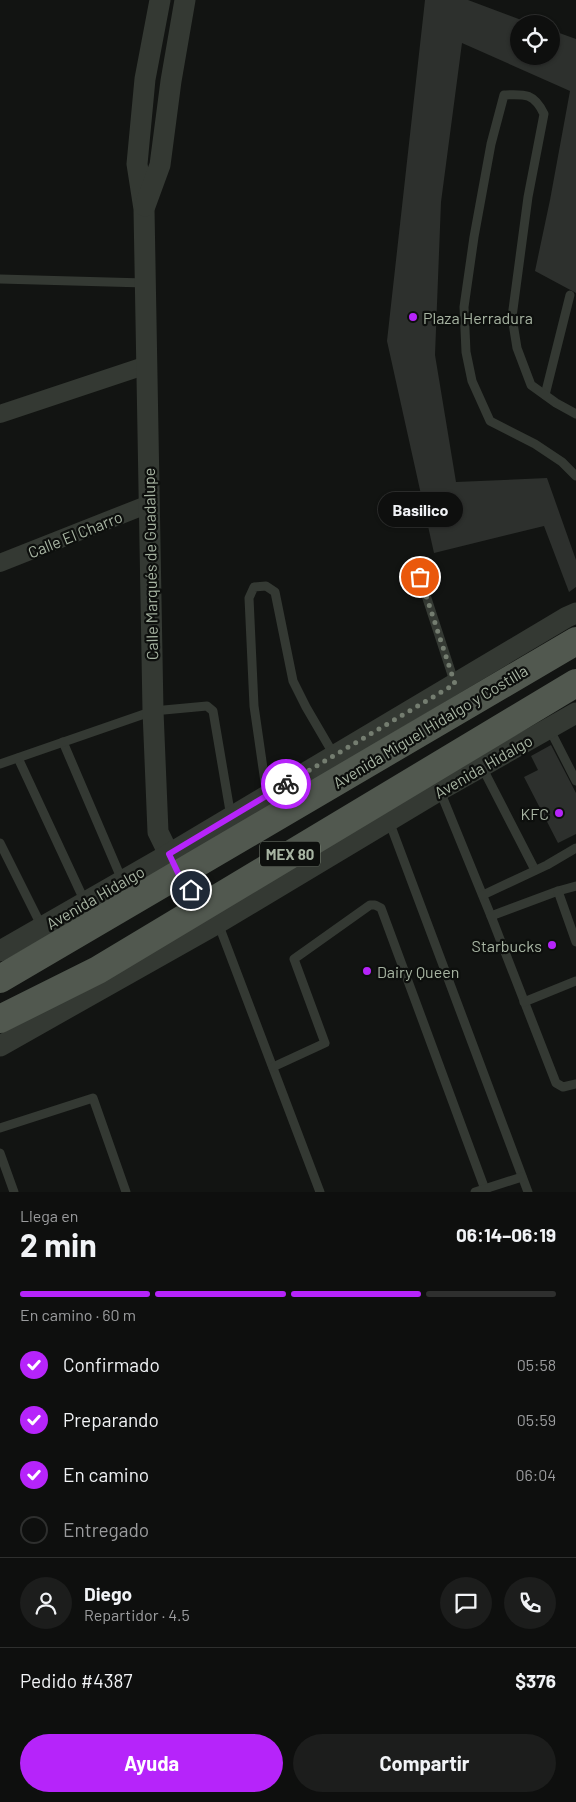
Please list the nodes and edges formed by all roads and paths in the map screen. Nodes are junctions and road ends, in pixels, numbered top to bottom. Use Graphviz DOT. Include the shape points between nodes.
graph roads {
  1 [pos="160,0"];
  2 [pos="186,0"];
  3 [pos="144,209"];
  4 [pos="0,279"];
  5 [pos="145,283"];
  6 [pos="570,295"];
  7 [pos="146,365"];
  8 [pos="545,395"];
  9 [pos="0,414"];
  10 [pos="576,414"];
  11 [pos="576,476"];
  12 [pos="149,504"];
  13 [pos="0,564"];
  14 [pos="420,577"];
  15 [pos="576,613"];
  16 [pos="576,641"];
  17 [pos="576,683"];
  18 [pos="455,684"];
  19 [pos="153,712"];
  20 [pos="576,713"];
  21 [pos="549,728"];
  22 [pos="63,742"];
  23 [pos="334,756"];
  24 [pos="18,758"];
  25 [pos="0,764"];
  26 [pos="482,767"];
  27 [pos="576,781"];
  28 [pos="440,790"];
  29 [pos="267,796"];
  30 [pos="231,817"];
  31 [pos="389,821"];
  32 [pos="0,843"];
  33 [pos="576,848"];
  34 [pos="174,865"];
  35 [pos="535,870"];
  36 [pos="122,881"];
  37 [pos="576,886"];
  38 [pos="558,891"];
  39 [pos="483,895"];
  40 [pos="85,902"];
  41 [pos="211,914"];
  42 [pos="491,916"];
  43 [pos="42,927"];
  44 [pos="576,942"];
  45 [pos="0,951"];
  46 [pos="0,979"];
  47 [pos="576,981"];
  48 [pos="524,1002"];
  49 [pos="0,1019"];
  50 [pos="0,1046"];
  51 [pos="273,1067"];
  52 [pos="576,1084"];
  53 [pos="0,1128"];
  54 [pos="0,1153"];
  55 [pos="522,1177"];
  56 [pos="486,1190"];
  57 [pos="14,1192"];
  58 [pos="126,1192"];
  59 [pos="320,1192"];
  60 [pos="475,1192"];
  61 [pos="528,1192"];
  1 -- 3 [label="street, Calle Marqués de Guadalupe" via="145,79 137,164"];
  2 -- 3 [label="street, Calle Marqués de Guadalupe" via="160,165"];
  3 -- 5 [label="street, Calle Marqués de Guadalupe"];
  4 -- 5 [label="lane"];
  5 -- 7 [label="street, Calle Marqués de Guadalupe"];
  6 -- 8 [label="lane"];
  7 -- 9 [label="street"];
  7 -- 12 [label="street, Calle Marqués de Guadalupe"];
  8 -- 10 [label="lane"];
  8 -- 11 [label="lane" via="531,385 516,348 512,317 528,197 544,114 538,102 524,94 504,95 491,144 474,237 464,307 466,352 472,381 490,421 535,444"];
  12 -- 13 [label="street, Calle El Charro"];
  12 -- 19 [label="street, Calle Marqués de Guadalupe"];
  14 -- 18 [label="lane"];
  15 -- 18 [label="street, Avenida Hidalgo"];
  16 -- 34 [label="main road, Avenida Miguel Hidalgo y Costilla / MEX 80"];
  17 -- 41 [label="main road, MEX 80"];
  18 -- 23 [label="street, Avenida Hidalgo"];
  19 -- 22 [label="lane"];
  19 -- 30 [label="lane" via="207,706 214,711"];
  19 -- 34 [label="street, Calle Marqués de Guadalupe" via="158,832"];
  20 -- 21 [label="street, Avenida Hidalgo"];
  21 -- 26 [label="street, Avenida Hidalgo"];
  21 -- 27 [label="lane"];
  22 -- 24 [label="lane"];
  22 -- 36 [label="lane"];
  23 -- 29 [label="street, Avenida Hidalgo"];
  23 -- 29 [label="lane" via="294,681 275,592 266,586 254,587 249,598 254,706"];
  24 -- 25 [label="lane"];
  24 -- 40 [label="lane"];
  26 -- 28 [label="street, Avenida Hidalgo"];
  26 -- 35 [label="lane"];
  28 -- 31 [label="street, Avenida Hidalgo"];
  28 -- 39 [label="lane"];
  29 -- 30 [label="street, Avenida Hidalgo"];
  30 -- 34 [label="street, Avenida Hidalgo"];
  31 -- 41 [label="street, Avenida Hidalgo"];
  31 -- 55 [label="lane"];
  32 -- 43 [label="lane"];
  33 -- 35 [label="lane"];
  34 -- 36 [label="street, Avenida Hidalgo"];
  34 -- 41 [label="street, Calle Marqués de Guadalupe"];
  34 -- 46 [label="main road, Avenida Miguel Hidalgo y Costilla / MEX 80"];
  35 -- 39 [label="lane"];
  36 -- 40 [label="street, Avenida Hidalgo"];
  37 -- 38 [label="lane"];
  38 -- 42 [label="lane"];
  38 -- 44 [label="lane"];
  39 -- 42 [label="lane"];
  40 -- 43 [label="street, Avenida Hidalgo"];
  41 -- 49 [label="main road, MEX 80"];
  41 -- 50 [label="street, Avenida Hidalgo"];
  41 -- 51 [label="lane"];
  42 -- 48 [label="lane"];
  43 -- 45 [label="street, Avenida Hidalgo"];
  47 -- 48 [label="lane"];
  48 -- 52 [label="lane" via="556,1084 563,1087"];
  51 -- 56 [label="lane" via="324,1043 294,959 375,904 381,908"];
  51 -- 59 [label="lane"];
  53 -- 58 [label="lane" via="93,1098"];
  54 -- 57 [label="lane"];
  55 -- 56 [label="lane"];
  55 -- 61 [label="lane"];
  56 -- 60 [label="lane"];
}
